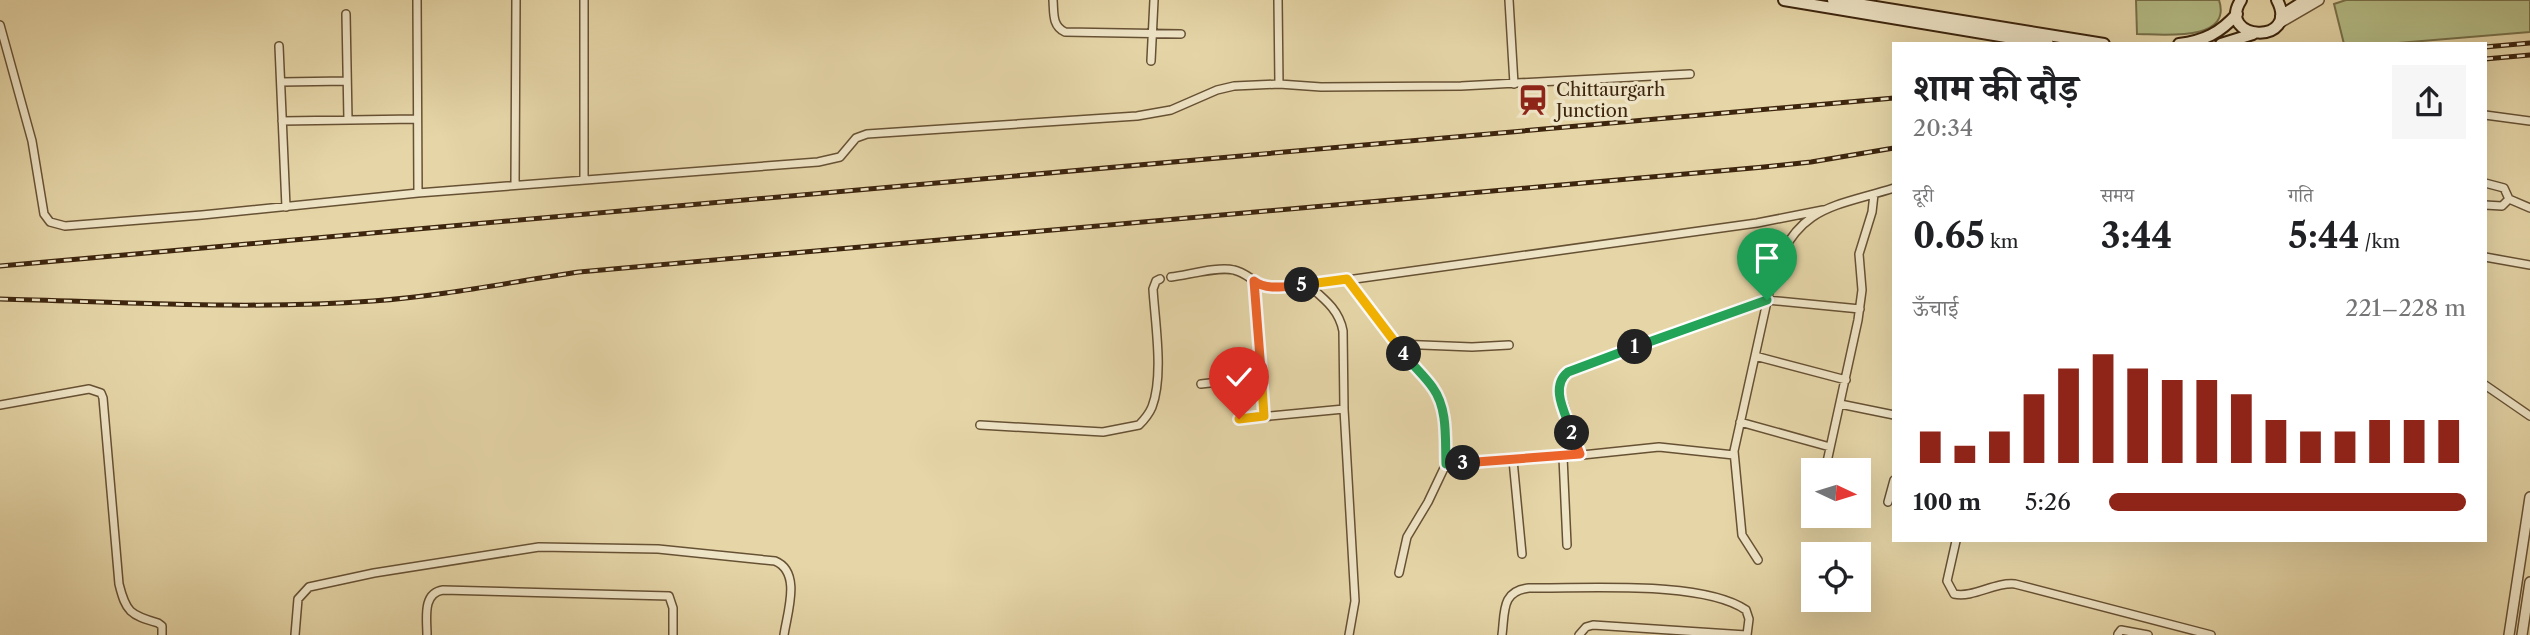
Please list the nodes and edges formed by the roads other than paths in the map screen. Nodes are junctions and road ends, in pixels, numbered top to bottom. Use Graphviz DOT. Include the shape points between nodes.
graph roads {
  1 [pos="417,0"];
  2 [pos="516,0"];
  3 [pos="584,0"];
  4 [pos="1053,0"];
  5 [pos="1154,0"];
  6 [pos="1278,0"];
  7 [pos="1509,0"];
  8 [pos="1784,0"];
  9 [pos="2277,0"];
  10 [pos="2306,0"];
  11 [pos="2319,0"];
  12 [pos="1829,2"];
  13 [pos="2238,5"];
  14 [pos="346,14"];
  15 [pos="2279,20"];
  16 [pos="0,25"];
  17 [pos="1152,33"];
  18 [pos="1181,34"];
  19 [pos="2253,34"];
  20 [pos="2038,42"];
  21 [pos="2091,42"];
  22 [pos="2191,42"];
  23 [pos="2227,42"];
  24 [pos="279,46"];
  25 [pos="1151,61"];
  26 [pos="1690,74"];
  27 [pos="347,81"];
  28 [pos="281,82"];
  29 [pos="1279,84"];
  30 [pos="1514,84"];
  31 [pos="2487,115"];
  32 [pos="417,119"];
  33 [pos="348,120"];
  34 [pos="282,121"];
  35 [pos="2530,121"];
  36 [pos="584,180"];
  37 [pos="2487,184"];
  38 [pos="515,186"];
  39 [pos="1892,189"];
  40 [pos="418,193"];
  41 [pos="1874,194"];
  42 [pos="2509,199"];
  43 [pos="2487,205"];
  44 [pos="286,207"];
  45 [pos="2530,208"];
  46 [pos="1823,210"];
  47 [pos="2487,257"];
  48 [pos="2530,265"];
  49 [pos="1171,277"];
  50 [pos="1160,279"];
  51 [pos="1347,279"];
  52 [pos="1254,281"];
  53 [pos="1307,284"];
  54 [pos="1767,300"];
  55 [pos="1860,309"];
  56 [pos="1396,344"];
  57 [pos="1509,345"];
  58 [pos="1755,356"];
  59 [pos="1262,377"];
  60 [pos="1846,380"];
  61 [pos="1201,384"];
  62 [pos="2487,386"];
  63 [pos="1840,404"];
  64 [pos="0,405"];
  65 [pos="1344,409"];
  66 [pos="1892,415"];
  67 [pos="1264,416"];
  68 [pos="2530,416"];
  69 [pos="1239,419"];
  70 [pos="1740,422"];
  71 [pos="980,425"];
  72 [pos="1830,447"];
  73 [pos="1580,454"];
  74 [pos="1734,456"];
  75 [pos="1563,457"];
  76 [pos="1828,458"];
  77 [pos="1513,460"];
  78 [pos="1446,464"];
  79 [pos="1892,487"];
  80 [pos="2530,497"];
  81 [pos="1888,502"];
  82 [pos="1956,542"];
  83 [pos="1567,545"];
  84 [pos="1522,554"];
  85 [pos="1758,560"];
  86 [pos="1399,573"];
  87 [pos="2530,582"];
  88 [pos="784,634"];
  89 [pos="2118,634"];
  90 [pos="162,635"];
  91 [pos="295,635"];
  92 [pos="427,635"];
  93 [pos="673,635"];
  94 [pos="794,635"];
  95 [pos="1349,635"];
  96 [pos="1502,635"];
  97 [pos="1579,635"];
  98 [pos="1746,635"];
  99 [pos="2148,635"];
  100 [pos="2211,635"];
  101 [pos="2509,635"];
  102 [pos="2522,635"];
  1 -- 32 [label="street"];
  2 -- 38 [label="street"];
  3 -- 36 [label="street"];
  4 -- 17 [label="street" via="1054,20 1065,32"];
  5 -- 17 [label="street"];
  6 -- 29 [label="street"];
  7 -- 30 [label="street"];
  8 -- 12 [label="main road"];
  9 -- 15 [label="main road"];
  10 -- 15 [label="main road"];
  11 -- 15 [label="street"];
  12 -- 20 [label="main road"];
  12 -- 21 [label="main road"];
  13 -- 19 [label="main road" via="2239,23"];
  13 -- 22 [label="main road" via="2217,33"];
  14 -- 27 [label="street"];
  15 -- 19 [label="main road" via="2271,31"];
  16 -- 44 [label="street" via="32,141 44,214 50,222 65,226"];
  17 -- 18 [label="street"];
  17 -- 25 [label="street"];
  19 -- 23 [label="main road"];
  24 -- 28 [label="street"];
  26 -- 30 [label="street"];
  27 -- 28 [label="street"];
  27 -- 33 [label="street"];
  28 -- 34 [label="street"];
  29 -- 30 [label="street"];
  29 -- 36 [label="street" via="1234,86 1171,110 1137,116 867,134 856,138 840,157 818,162"];
  31 -- 35 [label="street"];
  32 -- 33 [label="street"];
  32 -- 40 [label="street"];
  33 -- 34 [label="street"];
  34 -- 44 [label="street"];
  36 -- 38 [label="street"];
  37 -- 42 [label="street" via="2504,188"];
  38 -- 40 [label="street"];
  39 -- 41 [label="street"];
  40 -- 44 [label="street"];
  41 -- 46 [label="street"];
  41 -- 55 [label="street" via="1859,254"];
  42 -- 43 [label="street" via="2502,206"];
  42 -- 45 [label="street"];
  46 -- 51 [label="street"];
  46 -- 54 [label="street" via="1807,219 1783,248"];
  47 -- 48 [label="street"];
  49 -- 52 [label="street" via="1232,269"];
  50 -- 71 [label="street" via="1153,289 1155,389 1152,407 1139,425 1103,432"];
  51 -- 53 [label="street"];
  51 -- 56 [label="street"];
  52 -- 53 [label="street" via="1270,287"];
  52 -- 59 [label="street"];
  53 -- 65 [label="street" via="1333,307 1342,322"];
  54 -- 55 [label="street"];
  54 -- 58 [label="street"];
  54 -- 73 [label="street" via="1561,377 1559,396"];
  55 -- 60 [label="street"];
  56 -- 57 [label="street"];
  56 -- 78 [label="street" via="1440,400"];
  58 -- 60 [label="street"];
  58 -- 70 [label="street"];
  59 -- 61 [label="street"];
  59 -- 67 [label="street"];
  60 -- 63 [label="street"];
  62 -- 68 [label="street"];
  63 -- 66 [label="street"];
  63 -- 72 [label="street"];
  64 -- 90 [label="street" via="89,389 100,393 119,584 131,614 158,623"];
  65 -- 67 [label="street"];
  65 -- 95 [label="street" via="1355,601"];
  67 -- 69 [label="street"];
  70 -- 72 [label="street"];
  70 -- 74 [label="street"];
  72 -- 76 [label="street"];
  73 -- 74 [label="street" via="1659,447"];
  73 -- 75 [label="street"];
  74 -- 85 [label="street" via="1742,535"];
  75 -- 77 [label="street"];
  75 -- 83 [label="street"];
  77 -- 78 [label="street"];
  77 -- 84 [label="street"];
  78 -- 86 [label="street" via="1412,526"];
  79 -- 81 [label="street"];
  80 -- 101 [label="street"];
  82 -- 100 [label="street" via="1947,581 1954,594 2015,584"];
  87 -- 102 [label="street"];
  88 -- 91 [label="street" via="791,582 789,572 775,561 583,546 539,547 309,587 298,599"];
  88 -- 94 [label="street"];
  89 -- 99 [label="street" via="2127,630"];
  92 -- 93 [label="street" via="430,596 443,590 669,596"];
  96 -- 98 [label="street" via="1509,597 1514,591 1530,588 1684,591 1721,598 1746,610"];
  97 -- 98 [label="street" via="1593,625"];
}
